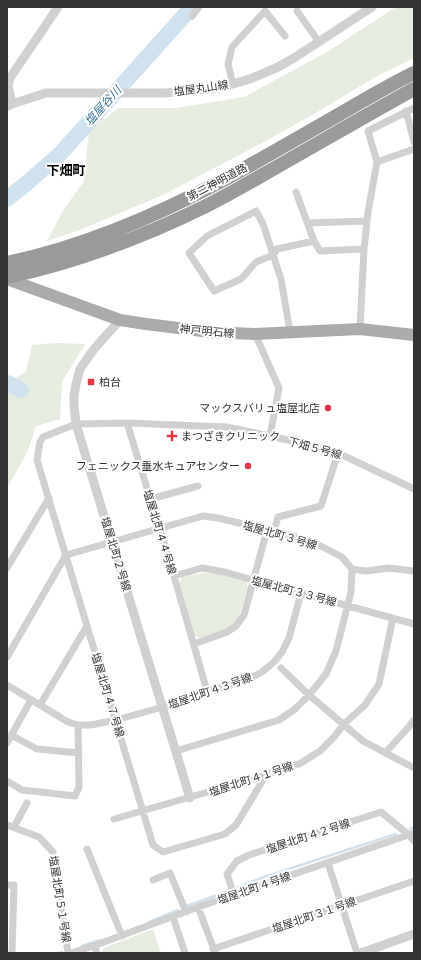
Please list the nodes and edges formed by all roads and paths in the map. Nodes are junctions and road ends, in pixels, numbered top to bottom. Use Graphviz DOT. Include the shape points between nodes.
graph roads {
  1 [pos="58,7"];
  2 [pos="199,7"];
  3 [pos="372,7"];
  4 [pos="297,11"];
  5 [pos="192,16"];
  6 [pos="285,36"];
  7 [pos="319,42"];
  8 [pos="414,72"];
  9 [pos="233,84"];
  10 [pos="414,91"];
  11 [pos="9,105"];
  12 [pos="414,108"];
  13 [pos="406,111"];
  14 [pos="414,142"];
  15 [pos="414,149"];
  16 [pos="377,162"];
  17 [pos="296,192"];
  18 [pos="367,221"];
  19 [pos="308,223"];
  20 [pos="314,241"];
  21 [pos="364,249"];
  22 [pos="273,255"];
  23 [pos="7,263"];
  24 [pos="8,279"];
  25 [pos="120,320"];
  26 [pos="360,329"];
  27 [pos="290,332"];
  28 [pos="255,334"];
  29 [pos="414,335"];
  30 [pos="127,423"];
  31 [pos="76,424"];
  32 [pos="270,436"];
  33 [pos="338,453"];
  34 [pos="198,486"];
  35 [pos="414,489"];
  36 [pos="49,498"];
  37 [pos="150,499"];
  38 [pos="159,529"];
  39 [pos="271,531"];
  40 [pos="113,542"];
  41 [pos="66,555"];
  42 [pos="7,568"];
  43 [pos="352,569"];
  44 [pos="414,571"];
  45 [pos="174,576"];
  46 [pos="254,580"];
  47 [pos="301,593"];
  48 [pos="347,606"];
  49 [pos="393,618"];
  50 [pos="414,624"];
  51 [pos="87,626"];
  52 [pos="194,644"];
  53 [pos="7,657"];
  54 [pos="281,668"];
  55 [pos="7,685"];
  56 [pos="207,691"];
  57 [pos="309,695"];
  58 [pos="31,700"];
  59 [pos="40,705"];
  60 [pos="163,707"];
  61 [pos="116,720"];
  62 [pos="414,720"];
  63 [pos="344,724"];
  64 [pos="78,726"];
  65 [pos="11,735"];
  66 [pos="7,743"];
  67 [pos="176,751"];
  68 [pos="78,753"];
  69 [pos="385,753"];
  70 [pos="414,768"];
  71 [pos="266,775"];
  72 [pos="7,781"];
  73 [pos="190,798"];
  74 [pos="27,803"];
  75 [pos="143,811"];
  76 [pos="114,819"];
  77 [pos="10,826"];
  78 [pos="412,834"];
  79 [pos="414,841"];
  80 [pos="87,849"];
  81 [pos="328,863"];
  82 [pos="153,880"];
  83 [pos="414,881"];
  84 [pos="7,885"];
  85 [pos="234,895"];
  86 [pos="342,906"];
  87 [pos="198,907"];
  88 [pos="186,912"];
  89 [pos="173,917"];
  90 [pos="414,934"];
  91 [pos="122,936"];
  92 [pos="96,949"];
  93 [pos="214,951"];
  94 [pos="12,953"];
  95 [pos="70,953"];
  96 [pos="185,953"];
  97 [pos="357,953"];
  98 [pos="361,953"];
  1 -- 11 [label="street, 塩屋丸山線" via="10,78"];
  2 -- 5 [label="street"];
  3 -- 7 [label="street, 塩屋丸山線"];
  4 -- 7 [label="street"];
  6 -- 9 [label="street" via="265,11 232,47 228,64"];
  7 -- 9 [label="street, 塩屋丸山線" via="278,67"];
  8 -- 23 [label="highway, 第二神明道路" via="229,177 170,206 107,233"];
  9 -- 11 [label="street, 塩屋丸山線" via="165,93 46,93"];
  10 -- 24 [label="highway, 第二神明道路" via="388,103 238,189 146,234 93,254"];
  12 -- 13 [label="street"];
  13 -- 14 [label="street"];
  13 -- 16 [label="street" via="368,131"];
  15 -- 16 [label="street"];
  16 -- 18 [label="street"];
  17 -- 19 [label="street"];
  18 -- 19 [label="street"];
  18 -- 21 [label="street"];
  19 -- 20 [label="street"];
  20 -- 21 [label="street" via="320,251"];
  20 -- 22 [label="street" via="277,249"];
  21 -- 26 [label="street"];
  22 -- 22 [label="street" via="256,211 207,236 189,253 214,291 242,279 256,262"];
  22 -- 27 [label="street" via="281,279"];
  24 -- 25 [label="main road, 神戸明石線"];
  25 -- 28 [label="main road, 神戸明石線" via="210,332"];
  25 -- 31 [label="street, 塩屋北町２号線" via="80,369 74,396"];
  26 -- 27 [label="main road, 神戸明石線"];
  26 -- 29 [label="main road, 神戸明石線"];
  27 -- 28 [label="main road, 神戸明石線"];
  28 -- 32 [label="street" via="279,388"];
  30 -- 31 [label="street"];
  30 -- 32 [label="street, 下畑５号線" via="227,427"];
  30 -- 37 [label="street, 塩屋北町４４号線"];
  31 -- 36 [label="street, 塩屋北町４７号線" via="43,437 40,442 37,460"];
  31 -- 40 [label="street, 塩屋北町２号線"];
  32 -- 33 [label="street, 下畑５号線"];
  33 -- 35 [label="street, 下畑５号線"];
  33 -- 39 [label="street" via="321,506 278,517"];
  34 -- 37 [label="street"];
  36 -- 41 [label="street, 塩屋北町４７号線"];
  36 -- 42 [label="street"];
  37 -- 38 [label="street, 塩屋北町４４号線"];
  38 -- 39 [label="street, 塩屋北町３号線" via="203,516"];
  38 -- 40 [label="street, 塩屋北町３号線"];
  38 -- 45 [label="street, 塩屋北町４４号線"];
  39 -- 43 [label="street, 塩屋北町３号線" via="319,545 342,557"];
  39 -- 46 [label="street"];
  40 -- 41 [label="street, 塩屋北町３号線"];
  40 -- 60 [label="street, 塩屋北町２号線"];
  41 -- 51 [label="street, 塩屋北町４７号線"];
  41 -- 53 [label="street"];
  43 -- 44 [label="street" via="366,571 389,568"];
  43 -- 48 [label="street" via="351,592"];
  45 -- 46 [label="street, 塩屋北町３３号線" via="202,568"];
  45 -- 52 [label="street, 塩屋北町４４号線"];
  46 -- 47 [label="street, 塩屋北町３３号線"];
  46 -- 52 [label="street" via="244,615 236,626"];
  47 -- 48 [label="street, 塩屋北町３３号線"];
  47 -- 56 [label="street, 塩屋北町４３号線" via="289,638 274,662 245,681"];
  48 -- 49 [label="street, 塩屋北町３３号線"];
  48 -- 57 [label="street" via="336,651 326,674"];
  49 -- 50 [label="street, 塩屋北町３３号線"];
  49 -- 63 [label="street, 塩屋北町４１号線" via="379,684 365,705"];
  51 -- 59 [label="street"];
  51 -- 61 [label="street, 塩屋北町４７号線"];
  52 -- 56 [label="street, 塩屋北町４４号線"];
  54 -- 57 [label="street"];
  55 -- 58 [label="street"];
  56 -- 60 [label="street, 塩屋北町４３号線"];
  57 -- 63 [label="street"];
  57 -- 67 [label="street" via="295,710 279,720"];
  58 -- 59 [label="street"];
  58 -- 65 [label="street"];
  59 -- 64 [label="street"];
  60 -- 61 [label="street"];
  60 -- 67 [label="street, 塩屋北町２号線"];
  61 -- 64 [label="street"];
  61 -- 75 [label="street, 塩屋北町４７号線"];
  62 -- 69 [label="street"];
  63 -- 69 [label="street" via="363,741"];
  63 -- 71 [label="street, 塩屋北町４１号線" via="320,751 298,764"];
  64 -- 68 [label="street"];
  65 -- 66 [label="street"];
  65 -- 68 [label="street" via="37,749"];
  67 -- 73 [label="street, 塩屋北町２号線"];
  68 -- 72 [label="street" via="79,787 75,796 22,790"];
  69 -- 70 [label="street"];
  71 -- 73 [label="street, 塩屋北町４１号線"];
  71 -- 75 [label="street, 塩屋北町４７号線" via="236,825 225,834 163,852 153,844"];
  73 -- 75 [label="street, 塩屋北町４１号線"];
  74 -- 77 [label="street"];
  75 -- 76 [label="street, 塩屋北町４１号線"];
  77 -- 95 [label="street, 塩屋北町５１号線" via="39,838 53,852"];
  78 -- 79 [label="street"];
  78 -- 81 [label="street, 塩屋北町４号線"];
  78 -- 85 [label="street, 塩屋北町４２号線" via="381,812 249,855 237,861 227,874"];
  80 -- 91 [label="street"];
  81 -- 85 [label="street, 塩屋北町４号線"];
  81 -- 86 [label="street"];
  82 -- 88 [label="street" via="170,873"];
  83 -- 86 [label="street, 塩屋北町３１号線"];
  84 -- 94 [label="street" via="14,886"];
  85 -- 87 [label="street, 塩屋北町４号線"];
  86 -- 93 [label="street, 塩屋北町３１号線"];
  86 -- 97 [label="street"];
  87 -- 88 [label="street, 塩屋北町４号線"];
  87 -- 93 [label="street"];
  88 -- 89 [label="street, 塩屋北町４号線"];
  89 -- 91 [label="street, 塩屋北町４号線"];
  89 -- 96 [label="street"];
  90 -- 98 [label="street"];
  91 -- 92 [label="street, 塩屋北町４号線"];
  92 -- 95 [label="street, 塩屋北町４号線"];
}
